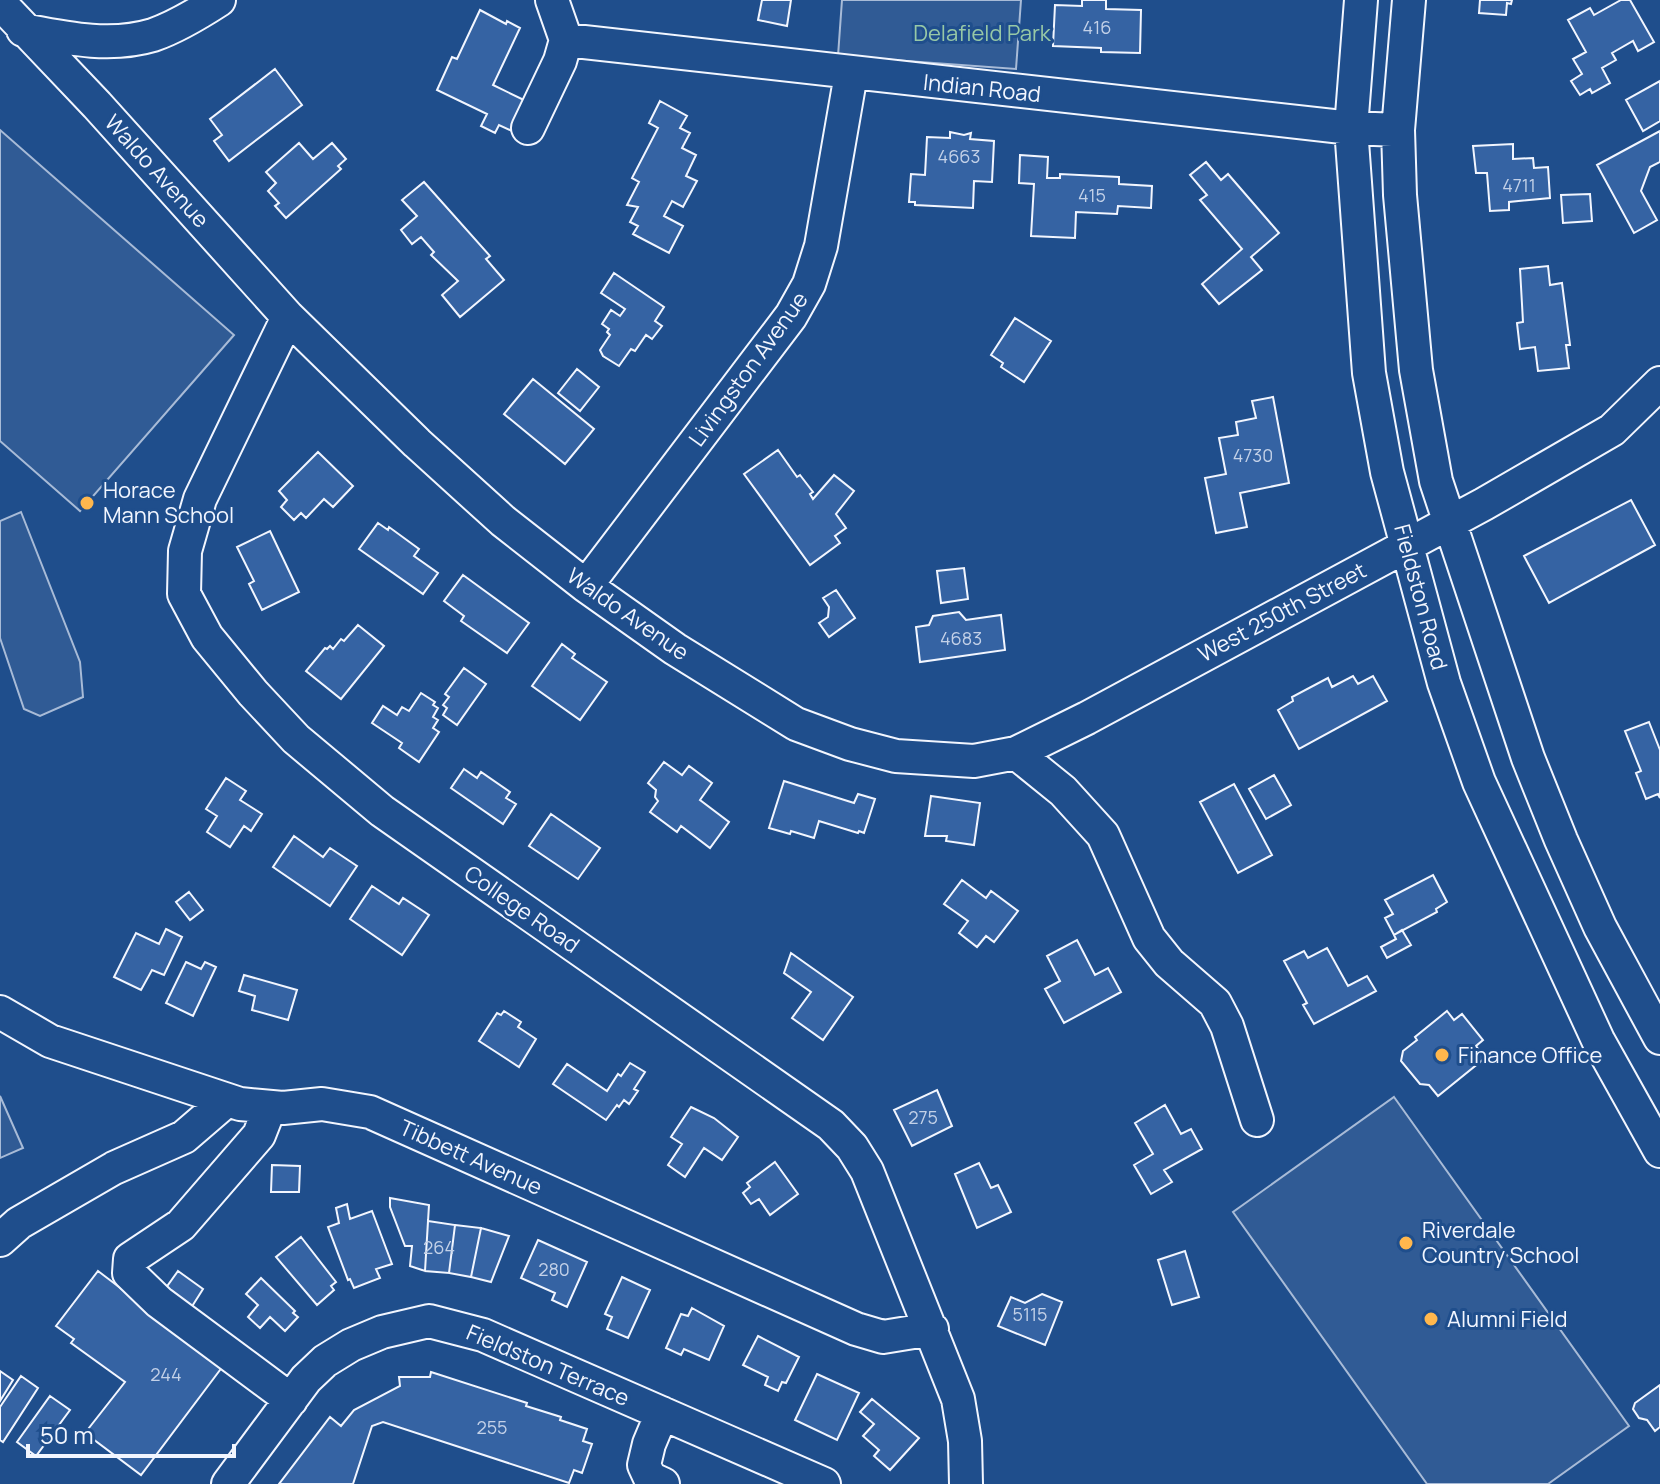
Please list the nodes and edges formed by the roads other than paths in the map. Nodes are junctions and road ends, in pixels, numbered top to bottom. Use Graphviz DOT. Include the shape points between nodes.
graph roads {
  1 [pos="219,0"];
  2 [pos="552,0"];
  3 [pos="1361,0"];
  4 [pos="1409,0"];
  5 [pos="0,3"];
  6 [pos="12,27"];
  7 [pos="566,40"];
  8 [pos="851,74"];
  9 [pos="528,128"];
  10 [pos="1351,128"];
  11 [pos="1398,130"];
  12 [pos="288,317"];
  13 [pos="1660,383"];
  14 [pos="1447,523"];
  15 [pos="1407,545"];
  16 [pos="586,586"];
  17 [pos="1016,753"];
  18 [pos="0,1012"];
  19 [pos="1660,1038"];
  20 [pos="227,1100"];
  21 [pos="270,1107"];
  22 [pos="1257,1120"];
  23 [pos="1660,1151"];
  24 [pos="0,1240"];
  25 [pos="932,1329"];
  26 [pos="291,1400"];
  27 [pos="662,1413"];
  28 [pos="228,1484"];
  29 [pos="663,1484"];
  30 [pos="824,1484"];
  31 [pos="966,1484"];
  1 -- 6 [label="street" via="152,35 114,41 77,40"];
  2 -- 7 [label="street"];
  3 -- 10 [label="street, Fieldston Road"];
  4 -- 11 [label="street, Fieldston Road"];
  5 -- 6 [label="street, Waldo Avenue"];
  6 -- 12 [label="street, Waldo Avenue" via="97,105"];
  7 -- 8 [label="street, Indian Road"];
  7 -- 9 [label="street"];
  8 -- 10 [label="street, Indian Road"];
  8 -- 16 [label="street, Livingston Avenue" via="821,246 809,284 791,316"];
  10 -- 11 [label="street, Indian Road"];
  10 -- 15 [label="street, Fieldston Road" via="1369,373"];
  11 -- 14 [label="street, Fieldston Road" via="1416,370"];
  12 -- 16 [label="street, Waldo Avenue" via="503,521"];
  12 -- 25 [label="street, College Road" via="200,499 185,551 184,594 207,637 296,739 382,811 831,1125 867,1171"];
  13 -- 14 [label="street, West 250th Street" via="1612,430"];
  14 -- 15 [label="street, West 250th Street"];
  14 -- 19 [label="street, Fieldston Road" via="1561,840 1600,927"];
  15 -- 17 [label="street, West 250th Street"];
  15 -- 23 [label="street, Fieldston Road" via="1444,683 1479,782 1598,1040"];
  16 -- 17 [label="street, Waldo Avenue" via="796,724 896,756 974,761"];
  17 -- 22 [label="street" via="1063,791 1103,835 1149,938 1215,1003"];
  18 -- 20 [label="street, Tibbett Avenue" via="50,1041"];
  20 -- 21 [label="street, Tibbett Avenue"];
  20 -- 24 [label="street" via="184,1137 114,1168 19,1223"];
  21 -- 25 [label="street, Tibbett Avenue" via="322,1104 370,1112 856,1329 883,1337"];
  21 -- 26 [label="street" via="259,1135 217,1185 181,1225 130,1259 129,1273 159,1302"];
  25 -- 31 [label="street, College Road" via="958,1399"];
  26 -- 27 [label="street, Fieldston Terrace" via="325,1361 351,1345 429,1321 483,1335"];
  26 -- 28 [label="street, Fieldston Terrace"];
  27 -- 29 [label="street" via="644,1465 650,1478"];
  27 -- 30 [label="street, Fieldston Terrace"];
}
